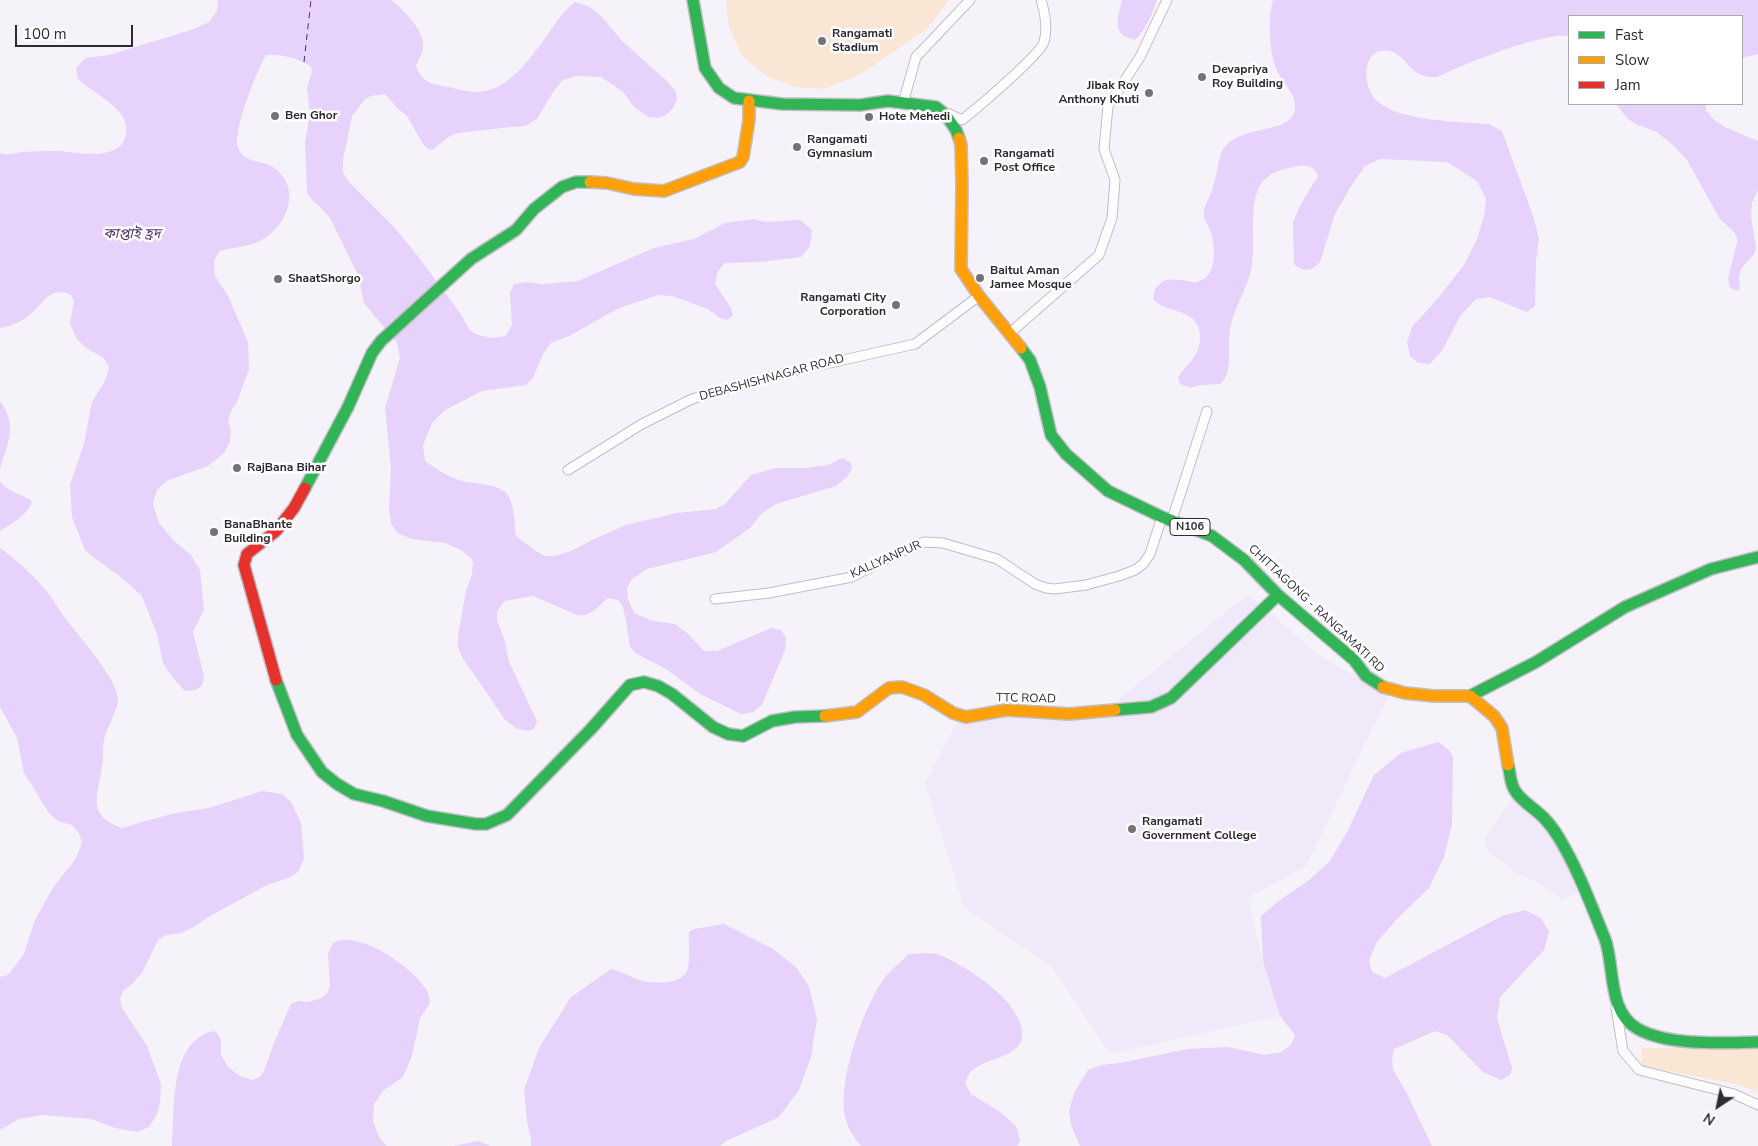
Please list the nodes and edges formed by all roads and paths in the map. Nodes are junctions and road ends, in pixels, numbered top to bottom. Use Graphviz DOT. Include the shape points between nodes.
graph roads {
  1 [pos="693,0"];
  2 [pos="970,0"];
  3 [pos="1041,0"];
  4 [pos="1167,0"];
  5 [pos="749,101"];
  6 [pos="903,103"];
  7 [pos="936,108"];
  8 [pos="979,296"];
  9 [pos="1010,333"];
  10 [pos="1207,411"];
  11 [pos="568,470"];
  12 [pos="1167,518"];
  13 [pos="1758,557"];
  14 [pos="1278,595"];
  15 [pos="714,599"];
  16 [pos="1470,696"];
  17 [pos="1614,998"];
  18 [pos="1758,1042"];
  19 [pos="1758,1105"];
  1 -- 5 [label="main road" via="705,68 719,88 734,98"];
  2 -- 6 [label="street" via="916,57"];
  3 -- 7 [label="street" via="1046,15 1043,43 1027,63 962,120"];
  4 -- 9 [label="street" via="1140,57 1108,106 1104,149 1115,180 1112,218 1099,255"];
  5 -- 6 [label="main road" via="860,105 888,100"];
  5 -- 14 [label="main road, TTC ROAD" via="740,162 664,191 591,182 576,182 562,187 534,209 516,230 470,259 372,353 318,467 294,508 276,531 247,554 244,565 279,691 296,735 322,772 354,794 427,816 486,824 507,815 630,685 639,681 663,687 701,719 728,735 743,736 772,721 857,712 889,688 902,687 966,717 1006,710 1069,714 1151,707 1170,698"];
  6 -- 7 [label="main road"];
  7 -- 8 [label="main road, CHITTAGONG - RANGAMATI RD / N106" via="946,114 961,145 961,269"];
  8 -- 9 [label="main road, CHITTAGONG - RANGAMATI RD / N106"];
  8 -- 11 [label="street, DEBASHISHNAGAR ROAD" via="915,344 767,377 692,399 642,424"];
  9 -- 12 [label="main road, CHITTAGONG - RANGAMATI RD / N106" via="1030,360 1040,386 1051,435 1066,454 1108,491"];
  10 -- 12 [label="street, KALLYANPUR"];
  12 -- 14 [label="main road, CHITTAGONG - RANGAMATI RD / N106" via="1212,536 1244,560"];
  12 -- 15 [label="street, KALLYANPUR" via="1143,564 1120,576 1086,585 1046,588 997,559 943,543 924,542 852,577 769,593"];
  13 -- 16 [label="main road" via="1711,569 1625,607 1536,662"];
  14 -- 16 [label="main road, CHITTAGONG - RANGAMATI RD / N106" via="1382,687 1434,696"];
  16 -- 17 [label="main road" via="1494,716 1502,728 1512,785 1559,838 1578,875 1606,942"];
  17 -- 18 [label="main road" via="1637,1029 1666,1039"];
  17 -- 19 [label="street" via="1623,1051 1640,1070 1734,1094"];
}
